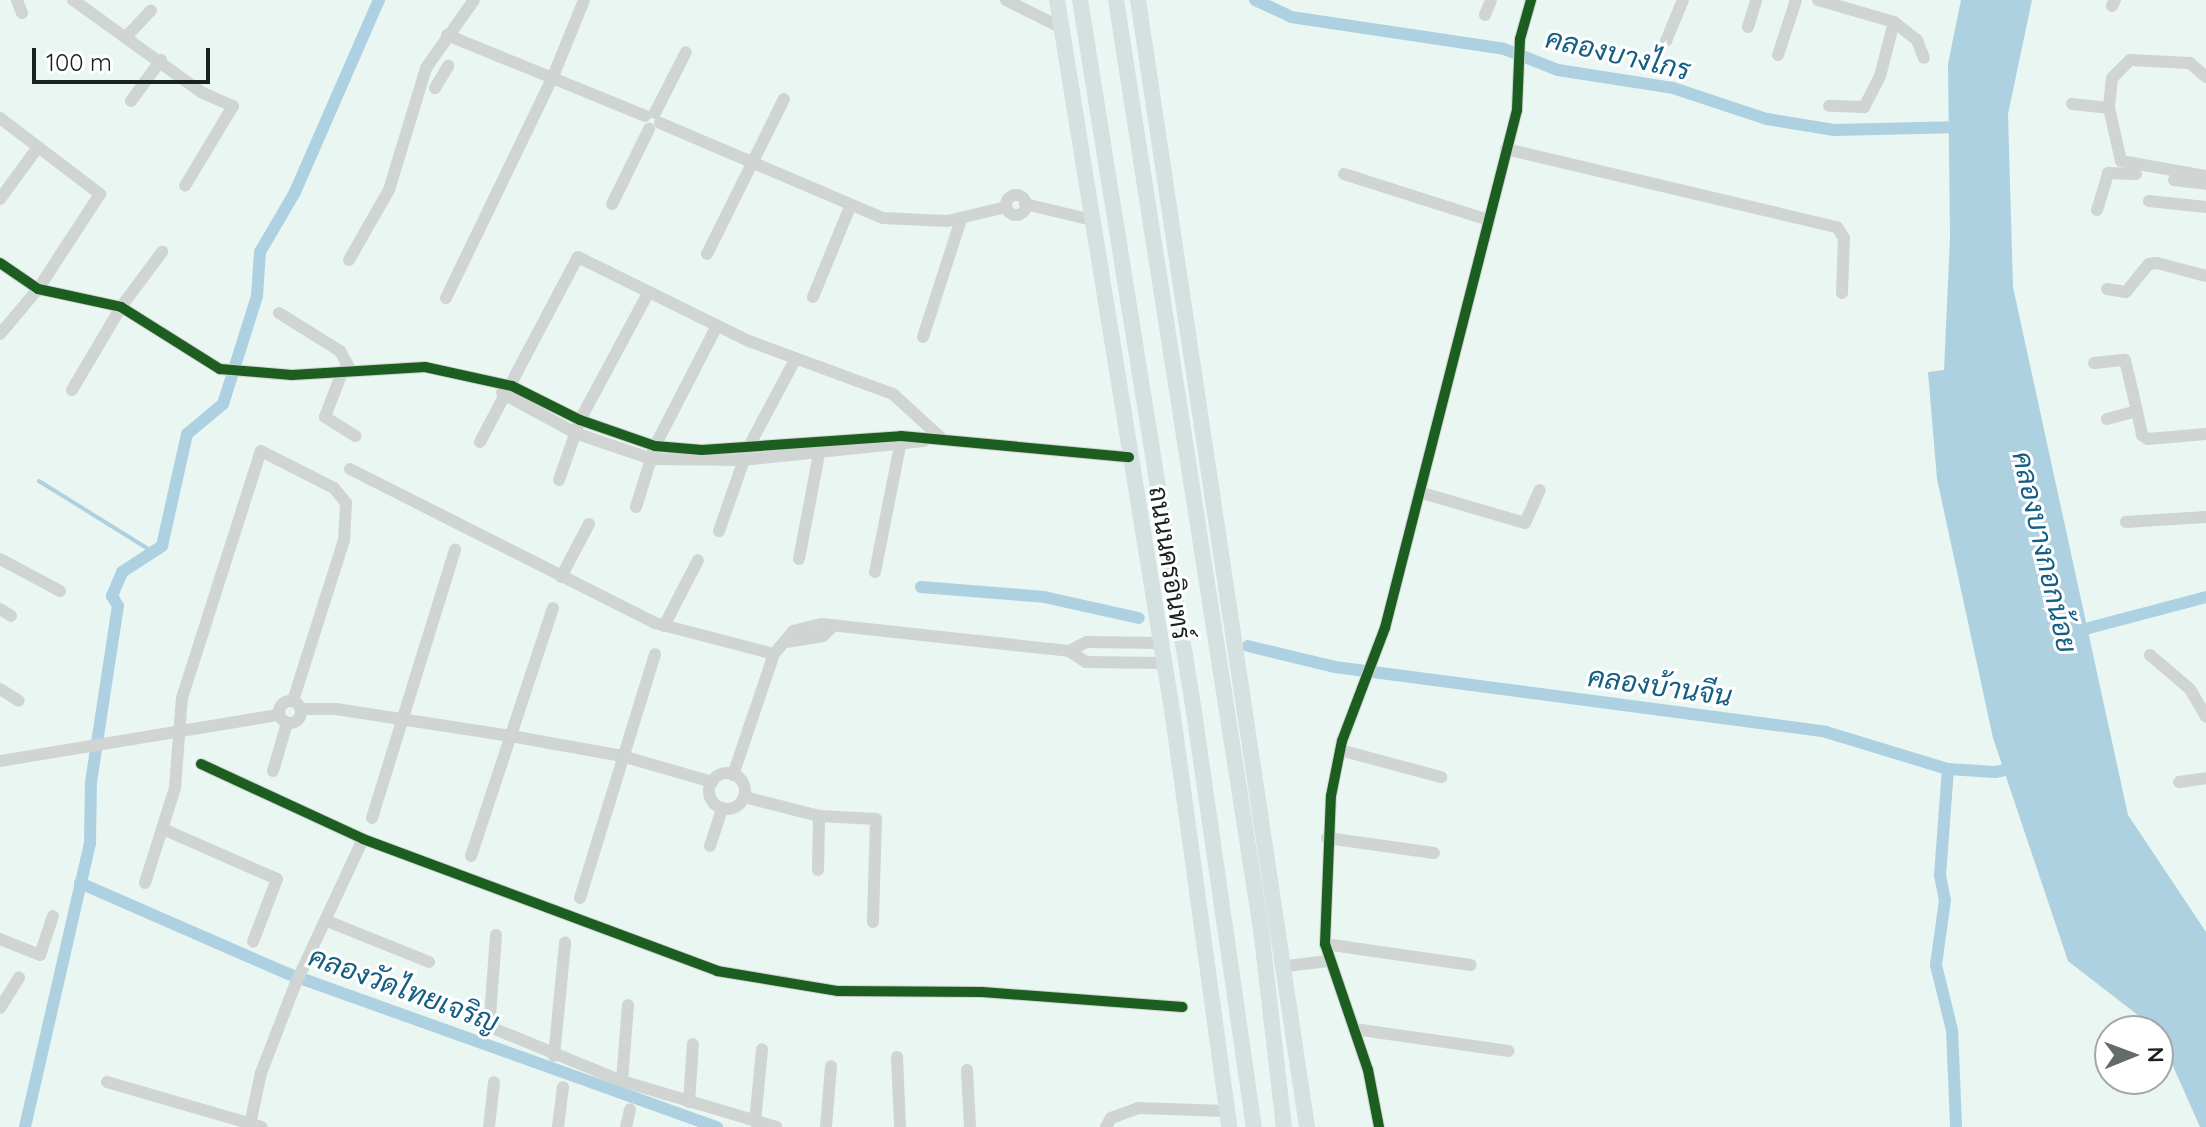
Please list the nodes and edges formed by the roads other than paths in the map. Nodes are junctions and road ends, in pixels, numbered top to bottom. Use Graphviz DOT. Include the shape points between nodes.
graph roads {
  1 [pos="73,0"];
  2 [pos="474,0"];
  3 [pos="584,0"];
  4 [pos="1006,0"];
  5 [pos="1057,0"];
  6 [pos="1080,0"];
  7 [pos="1116,0"];
  8 [pos="1138,0"];
  9 [pos="1491,0"];
  10 [pos="1531,0"];
  11 [pos="1683,0"];
  12 [pos="1756,0"];
  13 [pos="1796,0"];
  14 [pos="1818,0"];
  15 [pos="151,10"];
  16 [pos="1485,15"];
  17 [pos="1894,22"];
  18 [pos="1748,27"];
  19 [pos="1062,28"];
  20 [pos="447,35"];
  21 [pos="127,36"];
  22 [pos="1666,41"];
  23 [pos="686,52"];
  24 [pos="1778,55"];
  25 [pos="1924,58"];
  26 [pos="161,60"];
  27 [pos="448,66"];
  28 [pos="2206,77"];
  29 [pos="552,79"];
  30 [pos="421,85"];
  31 [pos="784,99"];
  32 [pos="131,101"];
  33 [pos="2072,104"];
  34 [pos="1829,106"];
  35 [pos="2109,108"];
  36 [pos="0,118"];
  37 [pos="652,120"];
  38 [pos="38,147"];
  39 [pos="1506,149"];
  40 [pos="752,163"];
  41 [pos="1344,174"];
  42 [pos="2206,176"];
  43 [pos="2206,184"];
  44 [pos="185,186"];
  45 [pos="0,199"];
  46 [pos="2149,201"];
  47 [pos="612,204"];
  48 [pos="850,207"];
  49 [pos="2206,207"];
  50 [pos="2097,210"];
  51 [pos="961,219"];
  52 [pos="1092,220"];
  53 [pos="1488,220"];
  54 [pos="162,252"];
  55 [pos="707,254"];
  56 [pos="349,260"];
  57 [pos="0,263"];
  58 [pos="2206,276"];
  59 [pos="38,289"];
  60 [pos="2107,289"];
  61 [pos="648,293"];
  62 [pos="1842,293"];
  63 [pos="813,297"];
  64 [pos="446,298"];
  65 [pos="121,307"];
  66 [pos="279,313"];
  67 [pos="717,326"];
  68 [pos="0,334"];
  69 [pos="923,337"];
  70 [pos="795,360"];
  71 [pos="2094,363"];
  72 [pos="347,369"];
  73 [pos="72,390"];
  74 [pos="509,392"];
  75 [pos="2137,411"];
  76 [pos="2107,419"];
  77 [pos="578,427"];
  78 [pos="2206,434"];
  79 [pos="356,436"];
  80 [pos="941,438"];
  81 [pos="901,441"];
  82 [pos="480,442"];
  83 [pos="820,448"];
  84 [pos="653,453"];
  85 [pos="745,454"];
  86 [pos="1129,457"];
  87 [pos="350,469"];
  88 [pos="559,480"];
  89 [pos="1540,490"];
  90 [pos="1419,492"];
  91 [pos="636,507"];
  92 [pos="2206,517"];
  93 [pos="2126,522"];
  94 [pos="589,524"];
  95 [pos="719,531"];
  96 [pos="455,550"];
  97 [pos="0,559"];
  98 [pos="799,559"];
  99 [pos="698,560"];
  100 [pos="875,572"];
  101 [pos="561,577"];
  102 [pos="60,591"];
  103 [pos="553,608"];
  104 [pos="664,626"];
  105 [pos="1160,643"];
  106 [pos="1069,651"];
  107 [pos="655,654"];
  108 [pos="774,654"];
  109 [pos="2150,655"];
  110 [pos="1163,663"];
  111 [pos="0,689"];
  112 [pos="19,701"];
  113 [pos="297,705"];
  114 [pos="1173,716"];
  115 [pos="2206,717"];
  116 [pos="402,718"];
  117 [pos="283,719"];
  118 [pos="176,730"];
  119 [pos="511,736"];
  120 [pos="1340,750"];
  121 [pos="622,756"];
  122 [pos="0,761"];
  123 [pos="201,764"];
  124 [pos="1237,769"];
  125 [pos="273,771"];
  126 [pos="733,775"];
  127 [pos="1441,777"];
  128 [pos="2206,778"];
  129 [pos="712,782"];
  130 [pos="2179,782"];
  131 [pos="744,797"];
  132 [pos="722,808"];
  133 [pos="819,816"];
  134 [pos="372,818"];
  135 [pos="163,829"];
  136 [pos="1327,838"];
  137 [pos="363,839"];
  138 [pos="710,846"];
  139 [pos="1434,853"];
  140 [pos="1215,855"];
  141 [pos="471,856"];
  142 [pos="1272,869"];
  143 [pos="818,870"];
  144 [pos="145,883"];
  145 [pos="580,898"];
  146 [pos="53,916"];
  147 [pos="327,921"];
  148 [pos="873,922"];
  149 [pos="496,935"];
  150 [pos="0,939"];
  151 [pos="253,942"];
  152 [pos="565,943"];
  153 [pos="1325,944"];
  154 [pos="1329,961"];
  155 [pos="429,962"];
  156 [pos="1470,965"];
  157 [pos="1286,966"];
  158 [pos="19,977"];
  159 [pos="628,1005"];
  160 [pos="1182,1007"];
  161 [pos="0,1008"];
  162 [pos="1354,1029"];
  163 [pos="693,1044"];
  164 [pos="762,1049"];
  165 [pos="1508,1051"];
  166 [pos="554,1056"];
  167 [pos="897,1057"];
  168 [pos="831,1066"];
  169 [pos="967,1070"];
  170 [pos="622,1081"];
  171 [pos="107,1082"];
  172 [pos="494,1082"];
  173 [pos="563,1087"];
  174 [pos="689,1102"];
  175 [pos="630,1109"];
  176 [pos="1228,1119"];
  177 [pos="755,1122"];
  178 [pos="256,1126"];
  179 [pos="489,1127"];
  180 [pos="558,1127"];
  181 [pos="626,1127"];
  182 [pos="776,1127"];
  183 [pos="826,1127"];
  184 [pos="900,1127"];
  185 [pos="970,1127"];
  186 [pos="1106,1127"];
  187 [pos="1254,1127"];
  188 [pos="1284,1127"];
  189 [pos="1307,1127"];
  190 [pos="1379,1127"];
  1 -- 21 [label="street"];
  2 -- 20 [label="street"];
  3 -- 29 [label="street"];
  4 -- 19 [label="street"];
  5 -- 19 [label="main road, ถนนนครอินทร์"];
  6 -- 140 [label="main road, ถนนนครอินทร์"];
  7 -- 124 [label="main road, ถนนนครอินทร์"];
  8 -- 142 [label="main road, ถนนนครอินทร์"];
  9 -- 16 [label="street"];
  10 -- 39 [label="street" via="1520,39 1521,87"];
  11 -- 22 [label="street"];
  12 -- 18 [label="street"];
  13 -- 24 [label="street"];
  14 -- 17 [label="street"];
  15 -- 21 [label="street"];
  17 -- 25 [label="street" via="1917,40"];
  17 -- 34 [label="street" via="1880,76 1864,107"];
  19 -- 52 [label="main road, ถนนนครอินทร์"];
  20 -- 29 [label="street"];
  20 -- 30 [label="street"];
  21 -- 26 [label="street"];
  23 -- 37 [label="street"];
  26 -- 32 [label="street"];
  26 -- 44 [label="street" via="201,92 233,106"];
  27 -- 30 [label="street" via="440,89"];
  28 -- 35 [label="street" via="2190,63 2152,58 2123,62 2112,78"];
  29 -- 37 [label="street"];
  29 -- 64 [label="street"];
  30 -- 56 [label="street" via="389,190"];
  31 -- 40 [label="street"];
  33 -- 35 [label="street"];
  35 -- 42 [label="street" via="2121,161"];
  36 -- 38 [label="street"];
  37 -- 40 [label="street"];
  37 -- 47 [label="street"];
  38 -- 45 [label="street"];
  38 -- 59 [label="street" via="100,194"];
  39 -- 53 [label="street"];
  39 -- 62 [label="street" via="1837,227 1844,238"];
  40 -- 48 [label="street"];
  40 -- 55 [label="street"];
  41 -- 53 [label="street"];
  43 -- 50 [label="street" via="2114,171 2108,173"];
  46 -- 49 [label="street"];
  48 -- 51 [label="street" via="905,221"];
  48 -- 63 [label="street"];
  51 -- 52 [label="street" via="1006,207 1017,215 1025,204"];
  51 -- 69 [label="street"];
  52 -- 86 [label="main road, ถนนนครอินทร์"];
  53 -- 90 [label="street"];
  54 -- 65 [label="street"];
  57 -- 59 [label="street"];
  58 -- 60 [label="street" via="2149,264 2126,292"];
  59 -- 65 [label="street"];
  59 -- 68 [label="street"];
  61 -- 67 [label="street"];
  61 -- 74 [label="street" via="578,257"];
  61 -- 77 [label="street"];
  65 -- 72 [label="street" via="220,369 250,375"];
  65 -- 73 [label="street"];
  66 -- 72 [label="street" via="340,351"];
  67 -- 70 [label="street"];
  67 -- 84 [label="street"];
  70 -- 80 [label="street" via="893,394"];
  70 -- 85 [label="street"];
  71 -- 75 [label="street" via="2125,360"];
  72 -- 74 [label="street" via="425,367"];
  72 -- 79 [label="street" via="325,417"];
  74 -- 77 [label="street"];
  74 -- 82 [label="street"];
  75 -- 76 [label="street"];
  75 -- 78 [label="street" via="2142,435 2148,439"];
  77 -- 84 [label="street"];
  77 -- 88 [label="street"];
  80 -- 81 [label="street"];
  80 -- 86 [label="street"];
  81 -- 83 [label="street"];
  81 -- 100 [label="street"];
  83 -- 85 [label="street"];
  83 -- 98 [label="street"];
  84 -- 85 [label="street"];
  84 -- 91 [label="street"];
  85 -- 95 [label="street"];
  86 -- 105 [label="main road, ถนนนครอินทร์"];
  87 -- 101 [label="street"];
  89 -- 90 [label="street" via="1525,523"];
  90 -- 120 [label="street" via="1373,662"];
  92 -- 93 [label="street"];
  94 -- 101 [label="street"];
  96 -- 116 [label="street"];
  97 -- 102 [label="street"];
  99 -- 104 [label="street"];
  101 -- 104 [label="street"];
  103 -- 119 [label="street"];
  104 -- 108 [label="street"];
  105 -- 106 [label="street" via="1087,642"];
  105 -- 110 [label="main road, ถนนนครอินทร์"];
  106 -- 108 [label="street" via="831,628 810,640 786,642"];
  106 -- 110 [label="street" via="1086,662"];
  107 -- 121 [label="street"];
  108 -- 126 [label="street"];
  109 -- 115 [label="street" via="2190,689"];
  110 -- 114 [label="main road, ถนนนครอินทร์"];
  111 -- 112 [label="street"];
  113 -- 116 [label="street"];
  113 -- 117 [label="street" via="298,720"];
  113 -- 117 [label="street" via="282,704"];
  113 -- 118 [label="street" via="344,540 346,503 334,488 261,451 198,641"];
  114 -- 140 [label="main road"];
  114 -- 176 [label="main road, ถนนนครอินทร์"];
  116 -- 119 [label="street"];
  116 -- 134 [label="street"];
  117 -- 118 [label="street"];
  117 -- 125 [label="street"];
  118 -- 122 [label="street" via="79,752"];
  118 -- 135 [label="street" via="175,788"];
  119 -- 121 [label="street"];
  119 -- 141 [label="street"];
  120 -- 127 [label="street"];
  120 -- 136 [label="street"];
  121 -- 129 [label="street"];
  121 -- 145 [label="street"];
  123 -- 137 [label="street"];
  124 -- 142 [label="main road"];
  124 -- 188 [label="main road, ถนนนครอินทร์"];
  126 -- 129 [label="street"];
  126 -- 131 [label="street" via="743,784"];
  128 -- 130 [label="street"];
  129 -- 132 [label="street" via="711,798"];
  131 -- 132 [label="street" via="735,807"];
  131 -- 133 [label="street"];
  132 -- 138 [label="street"];
  133 -- 143 [label="street"];
  133 -- 148 [label="street" via="876,819"];
  135 -- 144 [label="street"];
  135 -- 151 [label="street" via="277,879"];
  136 -- 139 [label="street"];
  136 -- 153 [label="street"];
  137 -- 147 [label="street"];
  137 -- 160 [label="street" via="717,971 764,982 838,991 982,992"];
  140 -- 187 [label="main road, ถนนนครอินทร์"];
  142 -- 157 [label="main road, ถนนนครอินทร์"];
  146 -- 150 [label="street" via="40,955"];
  147 -- 155 [label="street"];
  147 -- 178 [label="street" via="261,1073"];
  149 -- 166 [label="street" via="491,1025"];
  152 -- 166 [label="street"];
  153 -- 154 [label="street"];
  153 -- 156 [label="street"];
  154 -- 157 [label="street"];
  154 -- 162 [label="street"];
  157 -- 189 [label="main road, ถนนนครอินทร์"];
  158 -- 161 [label="street"];
  159 -- 170 [label="street"];
  162 -- 165 [label="street"];
  162 -- 190 [label="street"];
  163 -- 174 [label="street"];
  164 -- 177 [label="street"];
  166 -- 170 [label="street"];
  167 -- 184 [label="street"];
  168 -- 183 [label="street"];
  169 -- 185 [label="street"];
  170 -- 174 [label="street"];
  171 -- 178 [label="street"];
  172 -- 179 [label="street"];
  173 -- 180 [label="street"];
  174 -- 177 [label="street"];
  175 -- 181 [label="street"];
  176 -- 186 [label="street" via="1138,1108 1111,1118"];
  177 -- 182 [label="street"];
}
